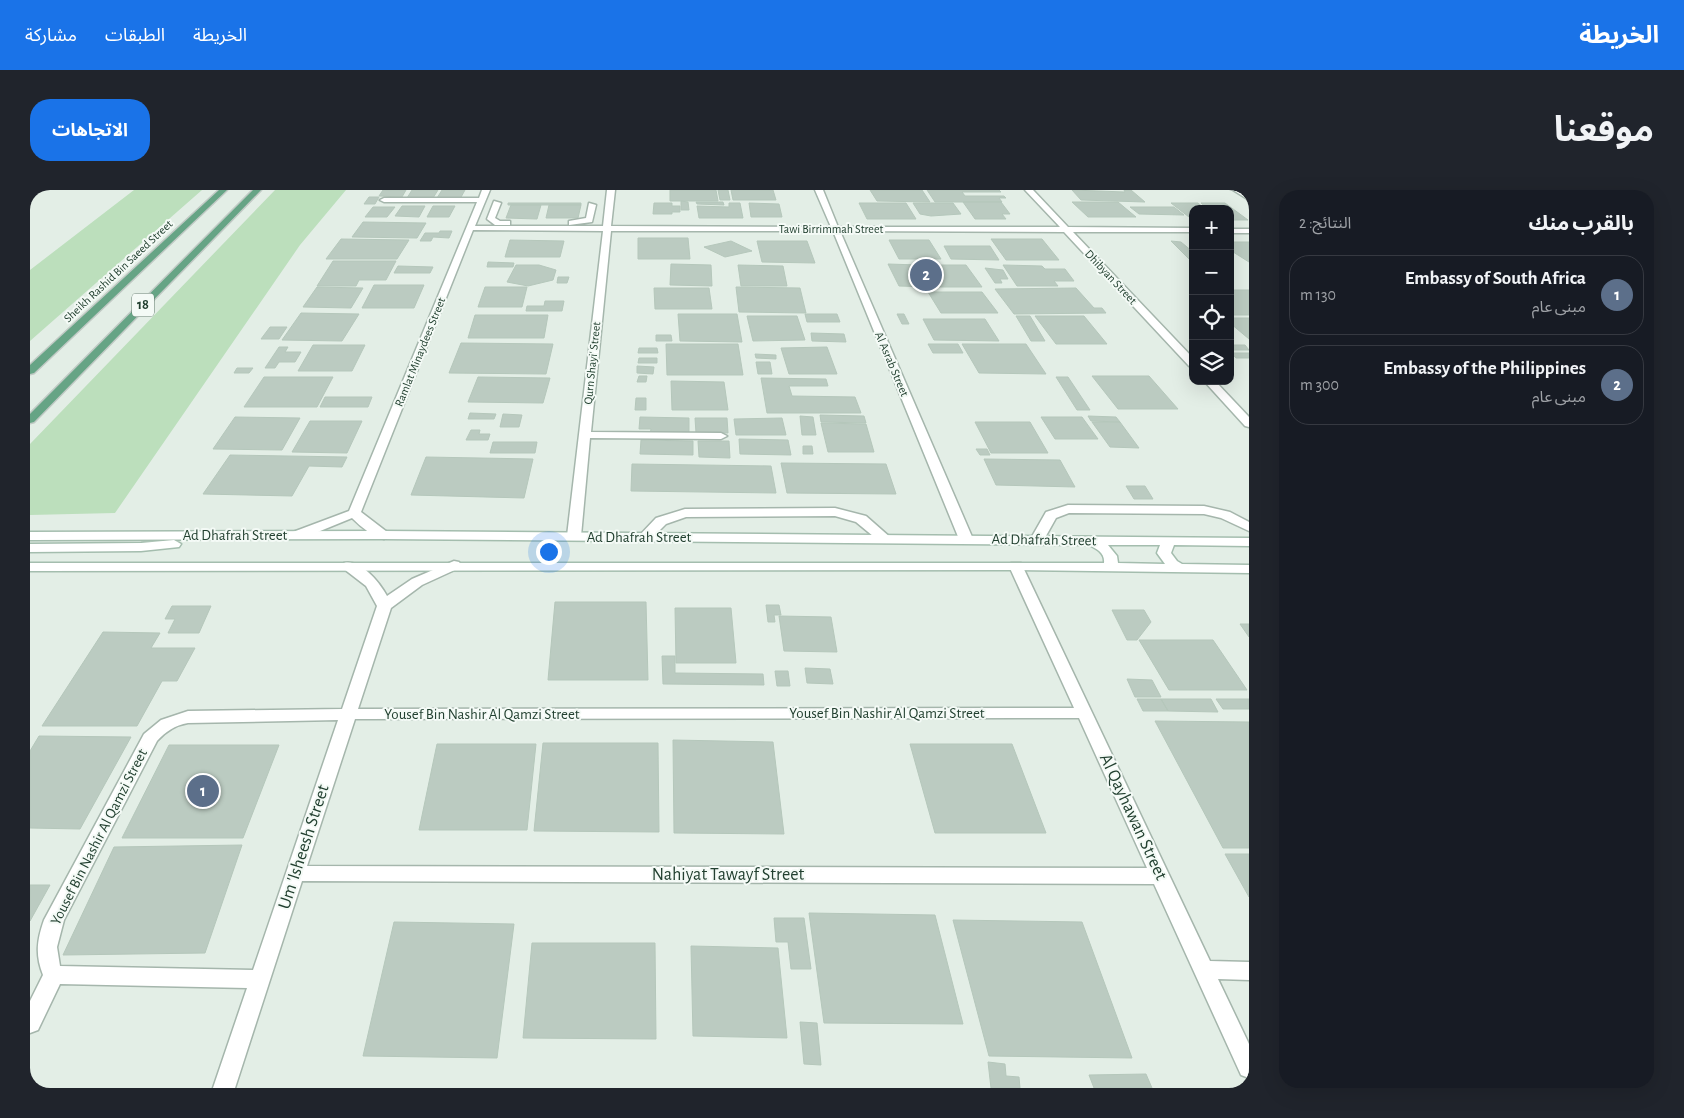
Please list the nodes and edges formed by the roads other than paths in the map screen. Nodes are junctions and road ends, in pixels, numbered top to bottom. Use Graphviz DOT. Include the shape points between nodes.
graph roads {
  1 [pos="223,190"];
  2 [pos="257,190"];
  3 [pos="486,190"];
  4 [pos="611,190"];
  5 [pos="819,190"];
  6 [pos="1029,190"];
  7 [pos="1237,190"];
  8 [pos="1249,198"];
  9 [pos="384,200"];
  10 [pos="482,200"];
  11 [pos="497,203"];
  12 [pos="592,205"];
  13 [pos="537,226"];
  14 [pos="470,228"];
  15 [pos="607,228"];
  16 [pos="836,229"];
  17 [pos="1066,230"];
  18 [pos="1189,230"];
  19 [pos="1234,230"];
  20 [pos="1249,231"];
  21 [pos="1189,360"];
  22 [pos="30,371"];
  23 [pos="1213,385"];
  24 [pos="30,420"];
  25 [pos="1249,424"];
  26 [pos="585,435"];
  27 [pos="721,436"];
  28 [pos="354,513"];
  29 [pos="1249,527"];
  30 [pos="229,535"];
  31 [pos="298,535"];
  32 [pos="384,535"];
  33 [pos="30,536"];
  34 [pos="574,536"];
  35 [pos="644,537"];
  36 [pos="884,538"];
  37 [pos="966,539"];
  38 [pos="1037,540"];
  39 [pos="1090,541"];
  40 [pos="1172,541"];
  41 [pos="1249,542"];
  42 [pos="30,548"];
  43 [pos="454,565"];
  44 [pos="349,566"];
  45 [pos="1016,566"];
  46 [pos="30,567"];
  47 [pos="1107,568"];
  48 [pos="1179,568"];
  49 [pos="1249,570"];
  50 [pos="384,606"];
  51 [pos="1084,713"];
  52 [pos="348,714"];
  53 [pos="295,873"];
  54 [pos="1160,876"];
  55 [pos="1204,970"];
  56 [pos="1249,971"];
  57 [pos="54,974"];
  58 [pos="260,979"];
  59 [pos="30,1023"];
  60 [pos="1249,1068"];
  61 [pos="224,1088"];
  1 -- 22 [label="main road, Sheikh Rashid Bin Saeed Street / 18"];
  2 -- 24 [label="main road, 18"];
  3 -- 10 [label="street, Ramlat Minaydees Street"];
  4 -- 15 [label="street, Qurn Shayi' Street"];
  5 -- 16 [label="street, Al Asrab Street"];
  6 -- 17 [label="street, Dhibyan Street"];
  7 -- 8 [label="street"];
  9 -- 10 [label="street"];
  10 -- 14 [label="street, Ramlat Minaydees Street"];
  11 -- 13 [label="street" via="492,221"];
  12 -- 13 [label="street" via="587,222"];
  13 -- 14 [label="street, Tawi Birrimmah Street"];
  13 -- 15 [label="street, Tawi Birrimmah Street"];
  14 -- 28 [label="street, Ramlat Minaydees Street"];
  15 -- 16 [label="street, Tawi Birrimmah Street"];
  15 -- 26 [label="street, Qurn Shayi' Street"];
  16 -- 17 [label="street, Tawi Birrimmah Street"];
  16 -- 37 [label="street, Al Asrab Street"];
  17 -- 18 [label="street, Tawi Birrimmah Street"];
  17 -- 21 [label="street, Dhibyan Street"];
  19 -- 20 [label="street"];
  23 -- 25 [label="street"];
  26 -- 27 [label="street"];
  26 -- 34 [label="street, Qurn Shayi' Street"];
  28 -- 31 [label="street"];
  28 -- 32 [label="street"];
  29 -- 38 [label="street" via="1225,515 1204,510 1068,509 1051,516"];
  30 -- 31 [label="street, Ad Dhafrah Street"];
  30 -- 33 [label="street, Ad Dhafrah Street"];
  30 -- 42 [label="street" via="141,547"];
  31 -- 32 [label="street, Ad Dhafrah Street"];
  32 -- 34 [label="street, Ad Dhafrah Street"];
  34 -- 35 [label="street, Ad Dhafrah Street"];
  35 -- 36 [label="street, Ad Dhafrah Street"];
  35 -- 36 [label="street" via="661,522 685,513 835,512 861,519"];
  36 -- 37 [label="street, Ad Dhafrah Street"];
  37 -- 38 [label="street, Ad Dhafrah Street"];
  38 -- 39 [label="street, Ad Dhafrah Street"];
  39 -- 40 [label="street, Ad Dhafrah Street"];
  39 -- 47 [label="street" via="1110,554 1111,564"];
  40 -- 41 [label="street, Ad Dhafrah Street"];
  40 -- 48 [label="street" via="1164,553"];
  43 -- 44 [label="street, Ad Dhafrah Street"];
  43 -- 45 [label="street, Ad Dhafrah Street"];
  43 -- 50 [label="street, Um 'Isheesh Street" via="413,583"];
  44 -- 46 [label="street, Ad Dhafrah Street"];
  44 -- 50 [label="street" via="373,584"];
  45 -- 47 [label="street, Ad Dhafrah Street"];
  45 -- 51 [label="street, Al Qayhawan Street"];
  47 -- 48 [label="street, Ad Dhafrah Street"];
  48 -- 49 [label="street, Ad Dhafrah Street"];
  50 -- 52 [label="street, Um 'Isheesh Street"];
  51 -- 52 [label="street, Yousef Bin Nashir Al Qamzi Street"];
  51 -- 54 [label="street, Al Qayhawan Street"];
  52 -- 53 [label="street, Um 'Isheesh Street"];
  52 -- 57 [label="street, Yousef Bin Nashir Al Qamzi Street" via="188,717 175,719 156,731 54,920 46,960"];
  53 -- 54 [label="street, Nahiyat Tawayf Street"];
  53 -- 58 [label="street, Um 'Isheesh Street"];
  54 -- 55 [label="street, Al Qayhawan Street"];
  55 -- 56 [label="street"];
  55 -- 60 [label="street, Al Qayhawan Street"];
  57 -- 58 [label="street"];
  57 -- 59 [label="street"];
  58 -- 61 [label="street, Um 'Isheesh Street"];
}
